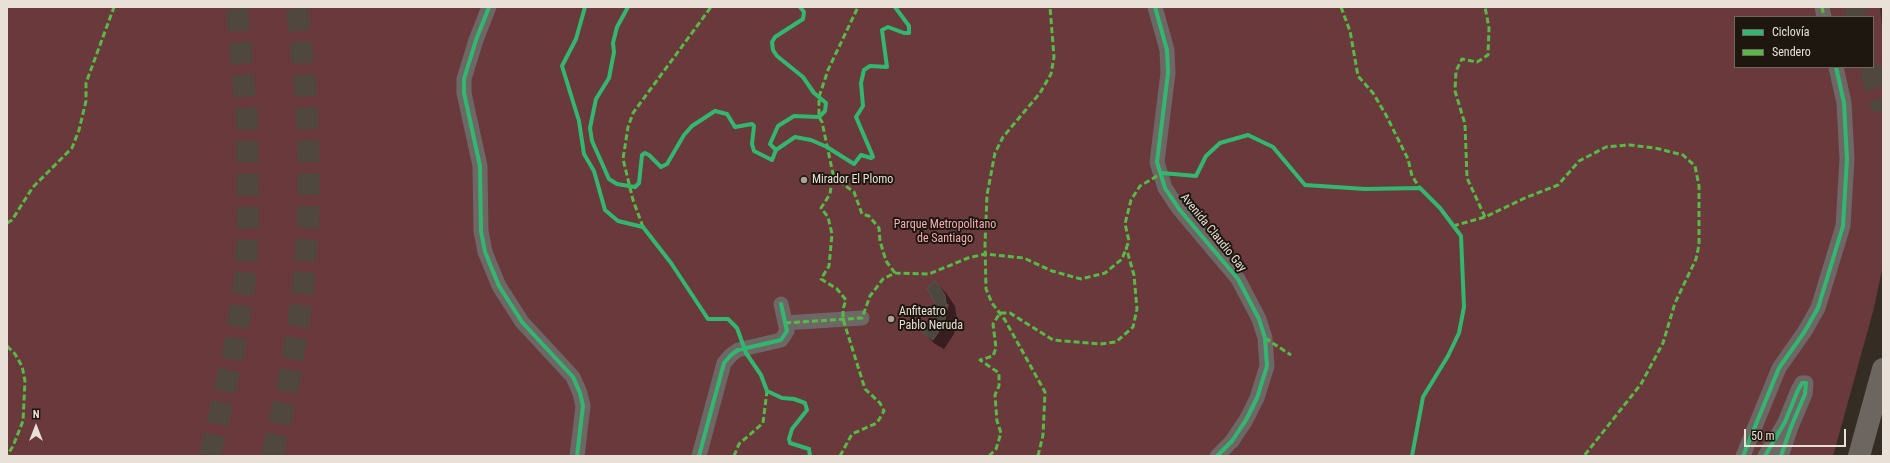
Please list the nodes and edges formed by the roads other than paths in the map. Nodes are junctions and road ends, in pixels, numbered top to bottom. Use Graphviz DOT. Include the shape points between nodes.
graph roads {
  1 [pos="489,7"];
  2 [pos="1155,7"];
  3 [pos="1836,68"];
  4 [pos="781,304"];
  5 [pos="862,318"];
  6 [pos="785,323"];
  7 [pos="1883,369"];
  8 [pos="577,456"];
  9 [pos="699,456"];
  10 [pos="1217,456"];
  11 [pos="1743,456"];
  12 [pos="1765,456"];
  13 [pos="1781,456"];
  14 [pos="1859,456"];
  1 -- 8 [label="street" via="464,80 464,93 480,166 481,231 486,252 500,286 522,322 573,377 580,393 583,406"];
  2 -- 10 [label="street, Avenida Claudio Gay" via="1167,50 1168,73 1157,162 1165,188 1238,279 1259,319 1265,338 1267,366 1257,398 1243,426"];
  3 -- 11 [label="street" via="1844,103 1847,159 1843,226 1818,308 1779,368"];
  4 -- 6 [label="street"];
  5 -- 6 [label="street"];
  6 -- 9 [label="street" via="787,332 781,340 738,350 724,363"];
  7 -- 14 [label="highway"];
  12 -- 13 [label="street" via="1785,422 1798,390 1802,383 1806,383 1806,394"];
}
